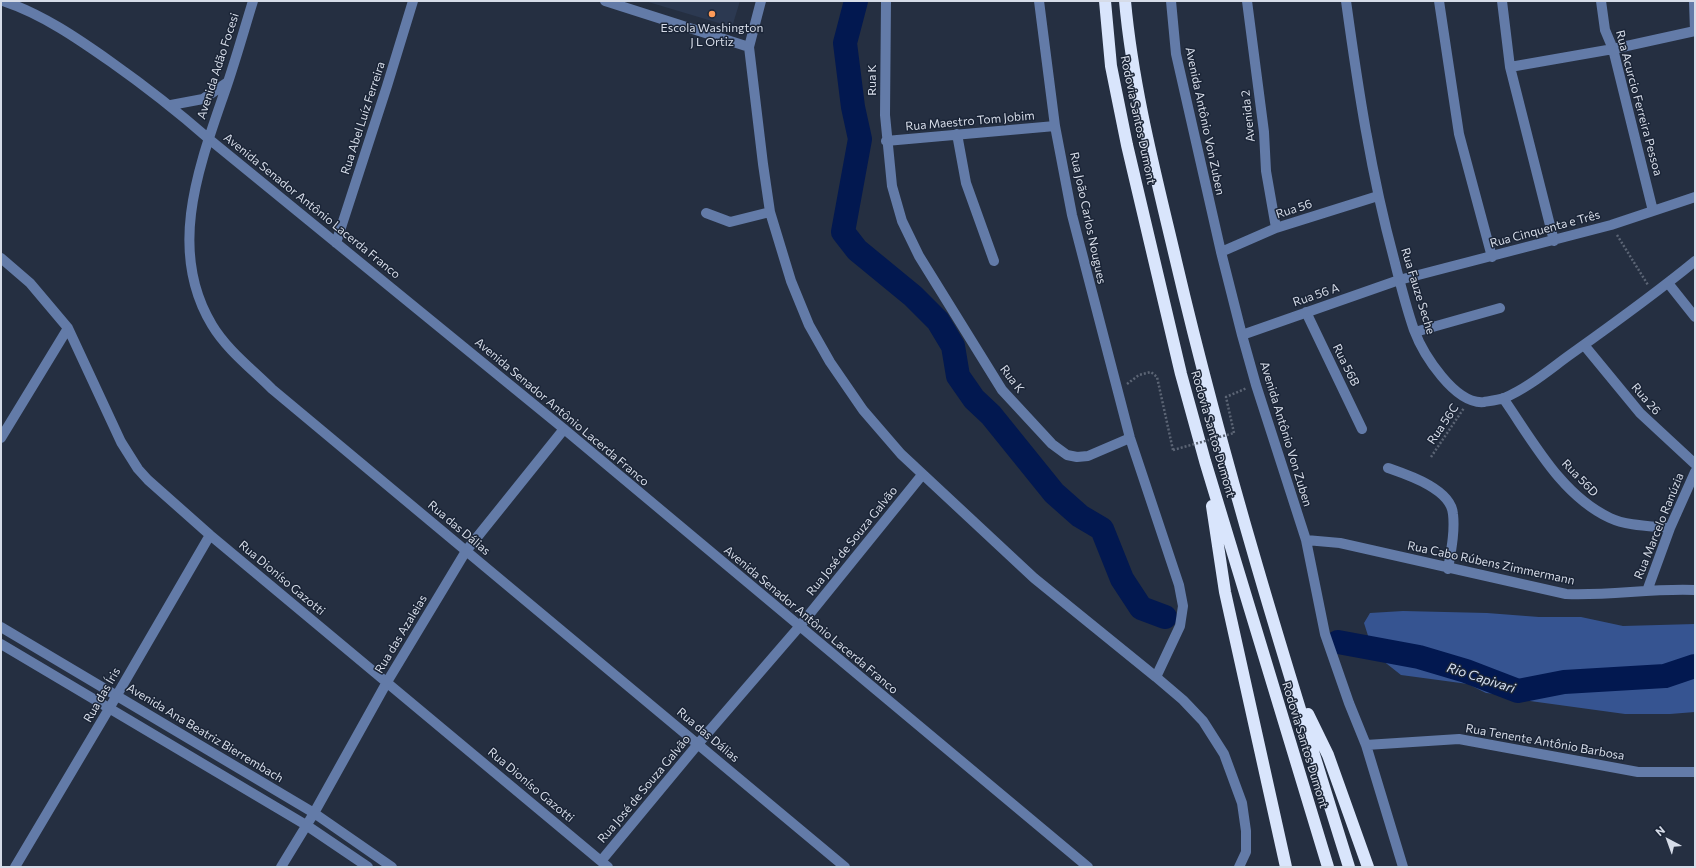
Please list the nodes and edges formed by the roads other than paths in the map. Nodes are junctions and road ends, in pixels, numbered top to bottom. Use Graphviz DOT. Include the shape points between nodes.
graph roads {
  1 [pos="3,1"];
  2 [pos="253,1"];
  3 [pos="413,1"];
  4 [pos="605,1"];
  5 [pos="761,1"];
  6 [pos="886,1"];
  7 [pos="1039,1"];
  8 [pos="1105,1"];
  9 [pos="1125,1"];
  10 [pos="1170,1"];
  11 [pos="1247,1"];
  12 [pos="1346,1"];
  13 [pos="1439,1"];
  14 [pos="1502,1"];
  15 [pos="1602,1"];
  16 [pos="1694,1"];
  17 [pos="1695,31"];
  18 [pos="750,47"];
  19 [pos="1613,49"];
  20 [pos="1510,67"];
  21 [pos="228,82"];
  22 [pos="171,105"];
  23 [pos="1055,126"];
  24 [pos="956,134"];
  25 [pos="209,139"];
  26 [pos="886,141"];
  27 [pos="1378,196"];
  28 [pos="1695,197"];
  29 [pos="1653,211"];
  30 [pos="770,212"];
  31 [pos="706,213"];
  32 [pos="1276,228"];
  33 [pos="1554,241"];
  34 [pos="336,243"];
  35 [pos="1221,252"];
  36 [pos="1492,257"];
  37 [pos="1,258"];
  38 [pos="994,261"];
  39 [pos="1695,261"];
  40 [pos="1399,280"];
  41 [pos="1668,283"];
  42 [pos="1500,308"];
  43 [pos="1306,312"];
  44 [pos="1695,316"];
  45 [pos="68,328"];
  46 [pos="1415,332"];
  47 [pos="1242,335"];
  48 [pos="1584,345"];
  49 [pos="1503,398"];
  50 [pos="564,429"];
  51 [pos="1362,429"];
  52 [pos="1,438"];
  53 [pos="1130,438"];
  54 [pos="1205,461"];
  55 [pos="1695,464"];
  56 [pos="1388,468"];
  57 [pos="1695,472"];
  58 [pos="922,475"];
  59 [pos="1670,528"];
  60 [pos="210,535"];
  61 [pos="1306,540"];
  62 [pos="466,551"];
  63 [pos="1448,569"];
  64 [pos="1695,590"];
  65 [pos="1648,591"];
  66 [pos="1,627"];
  67 [pos="799,627"];
  68 [pos="1,644"];
  69 [pos="1286,665"];
  70 [pos="1156,677"];
  71 [pos="387,682"];
  72 [pos="117,696"];
  73 [pos="110,707"];
  74 [pos="698,744"];
  75 [pos="1366,745"];
  76 [pos="1695,772"];
  77 [pos="314,813"];
  78 [pos="306,825"];
  79 [pos="605,864"];
  80 [pos="14,867"];
  81 [pos="281,867"];
  82 [pos="368,867"];
  83 [pos="392,867"];
  84 [pos="845,867"];
  85 [pos="1088,867"];
  86 [pos="1239,867"];
  87 [pos="1286,867"];
  88 [pos="1328,867"];
  89 [pos="1349,867"];
  90 [pos="1368,867"];
  91 [pos="1403,867"];
  1 -- 22 [label="street, Avenida Senador Antônio Lacerda Franco" via="59,28"];
  2 -- 21 [label="street, Avenida Adão Focesi"];
  3 -- 34 [label="street, Rua Abel Luíz Ferreira"];
  4 -- 18 [label="street"];
  5 -- 18 [label="street"];
  6 -- 26 [label="street, Rua K"];
  7 -- 23 [label="street, Rua João Carlos Nougues"];
  8 -- 54 [label="highway, Rodovia Santos Dumont" via="1111,66 1127,145 1181,374"];
  9 -- 69 [label="highway, Rodovia Santos Dumont" via="1128,31 1152,156 1185,298 1224,453"];
  10 -- 35 [label="street, Avenida Antônio Von Zuben" via="1176,54"];
  11 -- 32 [label="street, Avenida 2" via="1264,132 1266,171"];
  12 -- 27 [label="street, Rua Fauze Seche" via="1358,89"];
  13 -- 36 [label="street" via="1459,134"];
  14 -- 20 [label="street"];
  15 -- 19 [label="street, Rua Acurcio Ferreira Pessoa" via="1606,30"];
  16 -- 17 [label="street"];
  17 -- 19 [label="street"];
  18 -- 30 [label="street"];
  19 -- 20 [label="street"];
  19 -- 29 [label="street, Rua Acurcio Ferreira Pessoa"];
  20 -- 33 [label="street"];
  21 -- 22 [label="street" via="203,99"];
  21 -- 25 [label="street, Avenida Adão Focesi"];
  22 -- 25 [label="street, Avenida Senador Antônio Lacerda Franco"];
  23 -- 24 [label="street, Rua Maestro Tom Jobim"];
  23 -- 53 [label="street, Rua João Carlos Nougues" via="1072,215"];
  24 -- 26 [label="street, Rua Maestro Tom Jobim"];
  24 -- 38 [label="street" via="966,183"];
  25 -- 34 [label="street, Avenida Senador Antônio Lacerda Franco"];
  25 -- 62 [label="street, Rua das Dálias" via="193,195 188,232 189,255 194,277 212,326 234,353 272,389"];
  26 -- 53 [label="street, Rua K" via="892,186 902,221 919,256 1002,390 1052,444 1067,455 1088,456"];
  27 -- 32 [label="street, Rua 56"];
  27 -- 40 [label="street, Rua Fauze Seche"];
  28 -- 29 [label="street, Rua Cinquenta e Três"];
  29 -- 33 [label="street, Rua Cinquenta e Três"];
  30 -- 31 [label="street" via="730,222"];
  30 -- 58 [label="street" via="791,281 808,325 863,410"];
  32 -- 35 [label="street, Rua 56"];
  33 -- 36 [label="street, Rua Cinquenta e Três"];
  34 -- 50 [label="street, Avenida Senador Antônio Lacerda Franco"];
  35 -- 47 [label="street, Avenida Antônio Von Zuben"];
  36 -- 40 [label="street, Rua Cinquenta e Três"];
  37 -- 45 [label="street, Rua Dioníso Gazotti" via="30,283"];
  39 -- 41 [label="street"];
  40 -- 43 [label="street, Rua 56 A"];
  40 -- 46 [label="street, Rua Fauze Seche"];
  41 -- 44 [label="street"];
  41 -- 48 [label="street"];
  42 -- 46 [label="street"];
  43 -- 47 [label="street, Rua 56 A"];
  43 -- 51 [label="street, Rua 56B"];
  45 -- 52 [label="street"];
  45 -- 60 [label="street, Rua Dioníso Gazotti" via="121,442 138,469"];
  46 -- 49 [label="street, Rua Fauze Seche" via="1429,358 1454,390 1469,401 1482,402"];
  47 -- 61 [label="street, Avenida Antônio Von Zuben"];
  48 -- 49 [label="street"];
  48 -- 55 [label="street, Rua 26" via="1640,413"];
  49 -- 59 [label="street, Rua 56D" via="1562,480 1588,506 1611,519"];
  50 -- 62 [label="street, Rua das Azaleias"];
  50 -- 67 [label="street, Avenida Senador Antônio Lacerda Franco"];
  53 -- 70 [label="street" via="1180,585 1183,606 1180,626"];
  54 -- 87 [label="highway" via="1225,592"];
  54 -- 88 [label="highway, Rodovia Santos Dumont"];
  56 -- 63 [label="street" via="1419,479 1444,496 1449,504 1453,512 1453,529"];
  57 -- 59 [label="street, Rua Marcelo Ranúzia"];
  58 -- 67 [label="street, Rua José de Souza Galvão"];
  58 -- 70 [label="street" via="1034,578"];
  59 -- 65 [label="street, Rua Marcelo Ranúzia"];
  60 -- 71 [label="street, Rua Dioníso Gazotti"];
  60 -- 72 [label="street, Rua das Íris"];
  61 -- 63 [label="street, Rua Cabo Rúbens Zimmermann" via="1340,543"];
  61 -- 75 [label="street, Avenida Antônio Von Zuben" via="1325,634"];
  62 -- 71 [label="street, Rua das Azaleias"];
  62 -- 74 [label="street, Rua das Dálias"];
  63 -- 65 [label="street, Rua Cabo Rúbens Zimmermann" via="1566,594 1596,595"];
  64 -- 65 [label="street, Rua Cabo Rúbens Zimmermann"];
  66 -- 72 [label="street, Avenida Ana Beatriz Bierrembach"];
  67 -- 74 [label="street, Rua José de Souza Galvão"];
  67 -- 85 [label="street, Avenida Senador Antônio Lacerda Franco"];
  68 -- 73 [label="street"];
  69 -- 89 [label="highway, Rodovia Santos Dumont"];
  69 -- 90 [label="highway" via="1328,755"];
  70 -- 86 [label="street" via="1203,721 1224,754 1242,803 1246,831 1246,852"];
  71 -- 77 [label="street, Rua das Azaleias"];
  71 -- 79 [label="street, Rua Dioníso Gazotti"];
  72 -- 73 [label="street, Rua das Íris"];
  72 -- 77 [label="street, Avenida Ana Beatriz Bierrembach"];
  73 -- 78 [label="street"];
  73 -- 80 [label="street, Rua das Íris"];
  74 -- 79 [label="street, Rua José de Souza Galvão"];
  74 -- 84 [label="street, Rua das Dálias"];
  75 -- 76 [label="street, Rua Tenente Antônio Barbosa" via="1459,739 1638,772"];
  75 -- 91 [label="street, Avenida Antônio Von Zuben"];
  77 -- 78 [label="street, Rua das Azaleias"];
  77 -- 83 [label="street, Avenida Ana Beatriz Bierrembach"];
  78 -- 81 [label="street, Rua das Azaleias"];
  78 -- 82 [label="street"];
}
